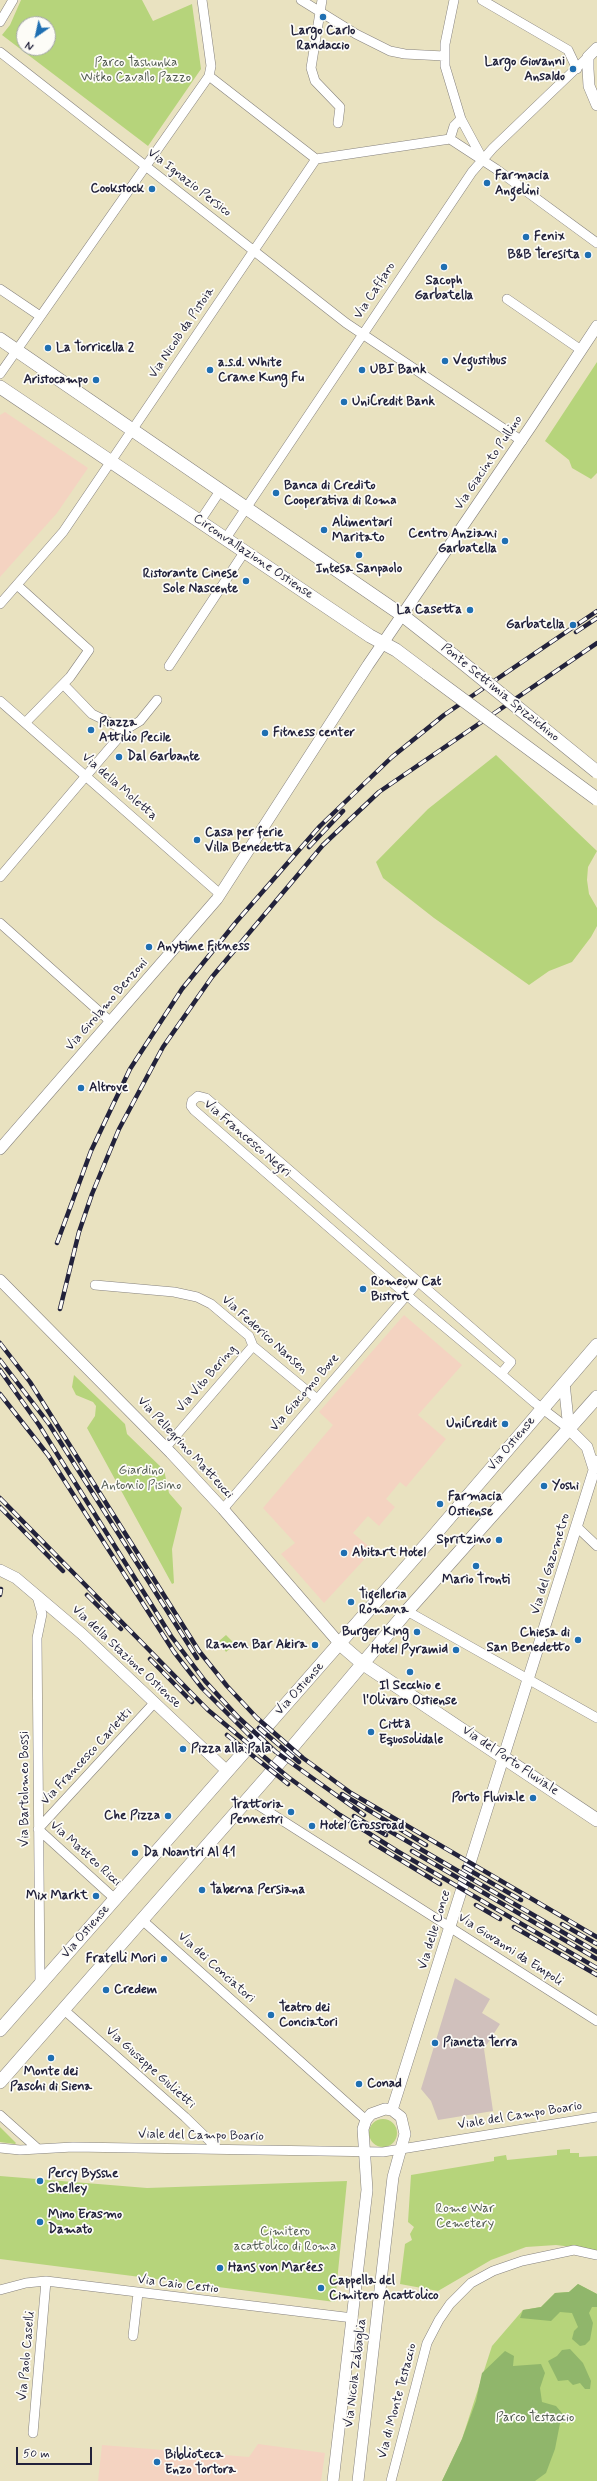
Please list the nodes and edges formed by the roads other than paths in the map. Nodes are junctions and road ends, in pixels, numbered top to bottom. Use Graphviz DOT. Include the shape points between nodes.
graph roads {
  1 [pos="13,0"];
  2 [pos="202,0"];
  3 [pos="301,0"];
  4 [pos="322,0"];
  5 [pos="454,0"];
  6 [pos="482,0"];
  7 [pos="320,12"];
  8 [pos="0,22"];
  9 [pos="594,53"];
  10 [pos="1,54"];
  11 [pos="444,56"];
  12 [pos="577,69"];
  13 [pos="209,76"];
  14 [pos="597,103"];
  15 [pos="461,119"];
  16 [pos="338,123"];
  17 [pos="450,139"];
  18 [pos="316,159"];
  19 [pos="482,159"];
  20 [pos="145,165"];
  21 [pos="597,243"];
  22 [pos="254,251"];
  23 [pos="0,289"];
  24 [pos="506,299"];
  25 [pos="40,316"];
  26 [pos="597,326"];
  27 [pos="363,334"];
  28 [pos="0,339"];
  29 [pos="16,350"];
  30 [pos="581,350"];
  31 [pos="0,374"];
  32 [pos="0,387"];
  33 [pos="132,430"];
  34 [pos="522,440"];
  35 [pos="110,462"];
  36 [pos="220,491"];
  37 [pos="246,508"];
  38 [pos="200,521"];
  39 [pos="226,538"];
  40 [pos="245,551"];
  41 [pos="17,585"];
  42 [pos="0,604"];
  43 [pos="402,615"];
  44 [pos="384,643"];
  45 [pos="399,652"];
  46 [pos="169,666"];
  47 [pos="63,684"];
  48 [pos="157,700"];
  49 [pos="0,701"];
  50 [pos="25,723"];
  51 [pos="125,730"];
  52 [pos="597,772"];
  53 [pos="86,776"];
  54 [pos="597,799"];
  55 [pos="0,877"];
  56 [pos="220,894"];
  57 [pos="0,923"];
  58 [pos="111,1022"];
  59 [pos="0,1149"];
  60 [pos="0,1280"];
  61 [pos="418,1282"];
  62 [pos="95,1285"];
  63 [pos="406,1295"];
  64 [pos="597,1345"];
  65 [pos="253,1346"];
  66 [pos="501,1374"];
  67 [pos="564,1383"];
  68 [pos="597,1397"];
  69 [pos="317,1399"];
  70 [pos="542,1409"];
  71 [pos="566,1410"];
  72 [pos="585,1411"];
  73 [pos="568,1429"];
  74 [pos="166,1447"];
  75 [pos="596,1465"];
  76 [pos="223,1509"];
  77 [pos="577,1527"];
  78 [pos="597,1546"];
  79 [pos="0,1570"];
  80 [pos="37,1596"];
  81 [pos="407,1611"];
  82 [pos="340,1644"];
  83 [pos="362,1663"];
  84 [pos="529,1679"];
  85 [pos="155,1702"];
  86 [pos="597,1718"];
  87 [pos="504,1758"];
  88 [pos="227,1771"];
  89 [pos="248,1798"];
  90 [pos="597,1820"];
  91 [pos="38,1829"];
  92 [pos="115,1899"];
  93 [pos="141,1919"];
  94 [pos="451,1927"];
  95 [pos="40,1984"];
  96 [pos="63,2009"];
  97 [pos="597,2021"];
  98 [pos="0,2030"];
  99 [pos="0,2082"];
  100 [pos="392,2110"];
  101 [pos="0,2115"];
  102 [pos="596,2116"];
  103 [pos="366,2120"];
  104 [pos="0,2148"];
  105 [pos="37,2148"];
  106 [pos="218,2149"];
  107 [pos="400,2149"];
  108 [pos="364,2152"];
  109 [pos="597,2255"];
  110 [pos="46,2281"];
  111 [pos="0,2290"];
  112 [pos="138,2293"];
  113 [pos="353,2318"];
  114 [pos="133,2336"];
  115 [pos="33,2433"];
  116 [pos="333,2481"];
  117 [pos="358,2481"];
  118 [pos="390,2481"];
  1 -- 8 [label="street"];
  2 -- 13 [label="street" via="210,55"];
  3 -- 7 [label="street"];
  4 -- 7 [label="street"];
  5 -- 11 [label="street" via="449,16"];
  6 -- 12 [label="street" via="566,49"];
  7 -- 11 [label="street" via="375,45 390,51"];
  7 -- 16 [label="street" via="312,75 319,87 340,107"];
  9 -- 12 [label="street"];
  9 -- 14 [label="street" via="589,86"];
  10 -- 20 [label="street, Via Ignazio Persico"];
  11 -- 15 [label="street" via="450,88"];
  12 -- 19 [label="street, Via Caffaro"];
  13 -- 18 [label="street"];
  13 -- 20 [label="street"];
  15 -- 17 [label="street" via="454,126"];
  15 -- 19 [label="street"];
  17 -- 18 [label="street"];
  17 -- 19 [label="street"];
  18 -- 22 [label="street, Via Nicolò da Pistoia"];
  19 -- 21 [label="street"];
  19 -- 27 [label="street, Via Caffaro" via="427,235"];
  20 -- 22 [label="street, Via Ignazio Persico"];
  20 -- 25 [label="street"];
  22 -- 27 [label="street, Via Ignazio Persico"];
  22 -- 33 [label="street, Via Nicolò da Pistoia"];
  23 -- 25 [label="street"];
  24 -- 30 [label="street"];
  25 -- 29 [label="street"];
  26 -- 30 [label="street, Via Giacinto Pullino"];
  27 -- 34 [label="street, Via Ignazio Persico"];
  27 -- 37 [label="street, Via Caffaro"];
  28 -- 29 [label="main road"];
  29 -- 31 [label="street"];
  29 -- 33 [label="main road"];
  30 -- 34 [label="street, Via Giacinto Pullino"];
  32 -- 35 [label="main road, Circonvallazione Ostiense"];
  33 -- 35 [label="street"];
  33 -- 36 [label="main road"];
  34 -- 43 [label="street, Via Giacinto Pullino"];
  35 -- 38 [label="main road, Circonvallazione Ostiense"];
  35 -- 41 [label="street" via="63,532"];
  36 -- 37 [label="main road"];
  36 -- 38 [label="street"];
  37 -- 39 [label="street, Via Caffaro"];
  37 -- 43 [label="main road"];
  38 -- 39 [label="main road, Circonvallazione Ostiense"];
  39 -- 40 [label="main road, Circonvallazione Ostiense"];
  40 -- 44 [label="main road, Circonvallazione Ostiense"];
  40 -- 46 [label="street"];
  41 -- 42 [label="street"];
  41 -- 47 [label="street" via="89,650"];
  43 -- 44 [label="street, Via Girolamo Benzoni"];
  43 -- 52 [label="main road, Ponte Settimia Spizzichino, bridge"];
  44 -- 45 [label="main road, Circonvallazione Ostiense"];
  44 -- 56 [label="street, Via Girolamo Benzoni"];
  45 -- 54 [label="main road, Ponte Settimia Spizzichino, bridge"];
  47 -- 50 [label="street"];
  47 -- 51 [label="street" via="92,714"];
  48 -- 51 [label="street" via="140,721"];
  49 -- 50 [label="street, Via della Moletta"];
  50 -- 53 [label="street, Via della Moletta"];
  51 -- 53 [label="street"];
  53 -- 55 [label="street"];
  53 -- 56 [label="street, Via della Moletta"];
  56 -- 58 [label="street, Via Girolamo Benzoni"];
  57 -- 58 [label="street"];
  58 -- 59 [label="street, Via Girolamo Benzoni"];
  60 -- 74 [label="street, Via Pellegrino Matteucci"];
  61 -- 63 [label="street"];
  61 -- 63 [label="street, Via Francesco Negri" via="206,1098 198,1096 192,1100 191,1106 194,1110"];
  61 -- 66 [label="street, Via Francesco Negri" via="511,1362"];
  62 -- 65 [label="street, Via Federico Nansen" via="174,1292 197,1297 235,1322 249,1336"];
  63 -- 66 [label="street, Via Francesco Negri"];
  63 -- 69 [label="street, Via Giacomo Bove"];
  64 -- 67 [label="main road, Via Ostiense"];
  65 -- 69 [label="street, Via Federico Nansen"];
  65 -- 74 [label="street, Via Vito Bering"];
  66 -- 70 [label="street, Via Francesco Negri"];
  67 -- 70 [label="main road, Via Ostiense"];
  67 -- 71 [label="street"];
  68 -- 72 [label="main road"];
  69 -- 76 [label="street, Via Giacomo Bove"];
  70 -- 73 [label="street, Via Francesco Negri"];
  70 -- 82 [label="main road, Via Ostiense"];
  71 -- 72 [label="street"];
  71 -- 73 [label="street"];
  72 -- 73 [label="main road"];
  73 -- 75 [label="street" via="587,1447"];
  73 -- 81 [label="main road"];
  74 -- 76 [label="street, Via Pellegrino Matteucci"];
  75 -- 77 [label="street, Via del Gazometro"];
  76 -- 82 [label="street, Via Pellegrino Matteucci"];
  77 -- 78 [label="street"];
  77 -- 84 [label="street, Via del Gazometro"];
  79 -- 80 [label="street, Via della Stazione Ostiense" via="16,1578"];
  80 -- 85 [label="street, Via della Stazione Ostiense"];
  80 -- 91 [label="street, Via Bartolomeo Bossi" via="42,1614 37,1638"];
  81 -- 83 [label="main road"];
  81 -- 84 [label="street"];
  82 -- 83 [label="main road"];
  82 -- 88 [label="main road, Via Ostiense"];
  83 -- 87 [label="main road, Via del Porto Fluviale"];
  83 -- 89 [label="main road"];
  84 -- 86 [label="street"];
  84 -- 87 [label="street, Via del Gazometro"];
  85 -- 88 [label="street, Via della Stazione Ostiense"];
  85 -- 91 [label="street, Via Francesco Carletti"];
  87 -- 90 [label="main road, Via del Porto Fluviale"];
  87 -- 94 [label="street, Via delle Conce"];
  88 -- 92 [label="main road, Via Ostiense"];
  89 -- 93 [label="main road"];
  89 -- 94 [label="street, Via Giovanni da Empoli"];
  91 -- 92 [label="street, Via Matteo Ricci"];
  91 -- 95 [label="street, Via Bartolomeo Bossi"];
  92 -- 95 [label="main road, Via Ostiense"];
  93 -- 96 [label="main road"];
  93 -- 103 [label="street, Via dei Conciatori"];
  94 -- 97 [label="street, Via Giovanni da Empoli"];
  94 -- 100 [label="street, Via delle Conce"];
  95 -- 98 [label="main road, Via Ostiense"];
  96 -- 99 [label="main road"];
  96 -- 106 [label="street, Via Giuseppe Giulietti"];
  100 -- 103 [label="street" via="377,2110"];
  100 -- 107 [label="street" via="401,2117 405,2126"];
  101 -- 105 [label="street"];
  102 -- 107 [label="street, Viale del Campo Boario"];
  103 -- 108 [label="street" via="362,2134"];
  104 -- 105 [label="street, Viale del Campo Boario"];
  105 -- 106 [label="street, Viale del Campo Boario"];
  106 -- 108 [label="street, Viale del Campo Boario"];
  107 -- 108 [label="street"];
  107 -- 117 [label="street, Via Nicola Zabaglia" via="393,2177"];
  108 -- 113 [label="street, Via Nicola Zabaglia" via="367,2190"];
  109 -- 118 [label="street, Via di Monte Testaccio" via="574,2250 522,2261 471,2283 460,2293 428,2339"];
  110 -- 111 [label="street, Via Caio Cestio"];
  110 -- 112 [label="street, Via Caio Cestio"];
  110 -- 115 [label="street, Via Paolo Caselli"];
  112 -- 113 [label="street, Via Caio Cestio"];
  112 -- 114 [label="street"];
  113 -- 116 [label="street, Via Nicola Zabaglia"];
}
